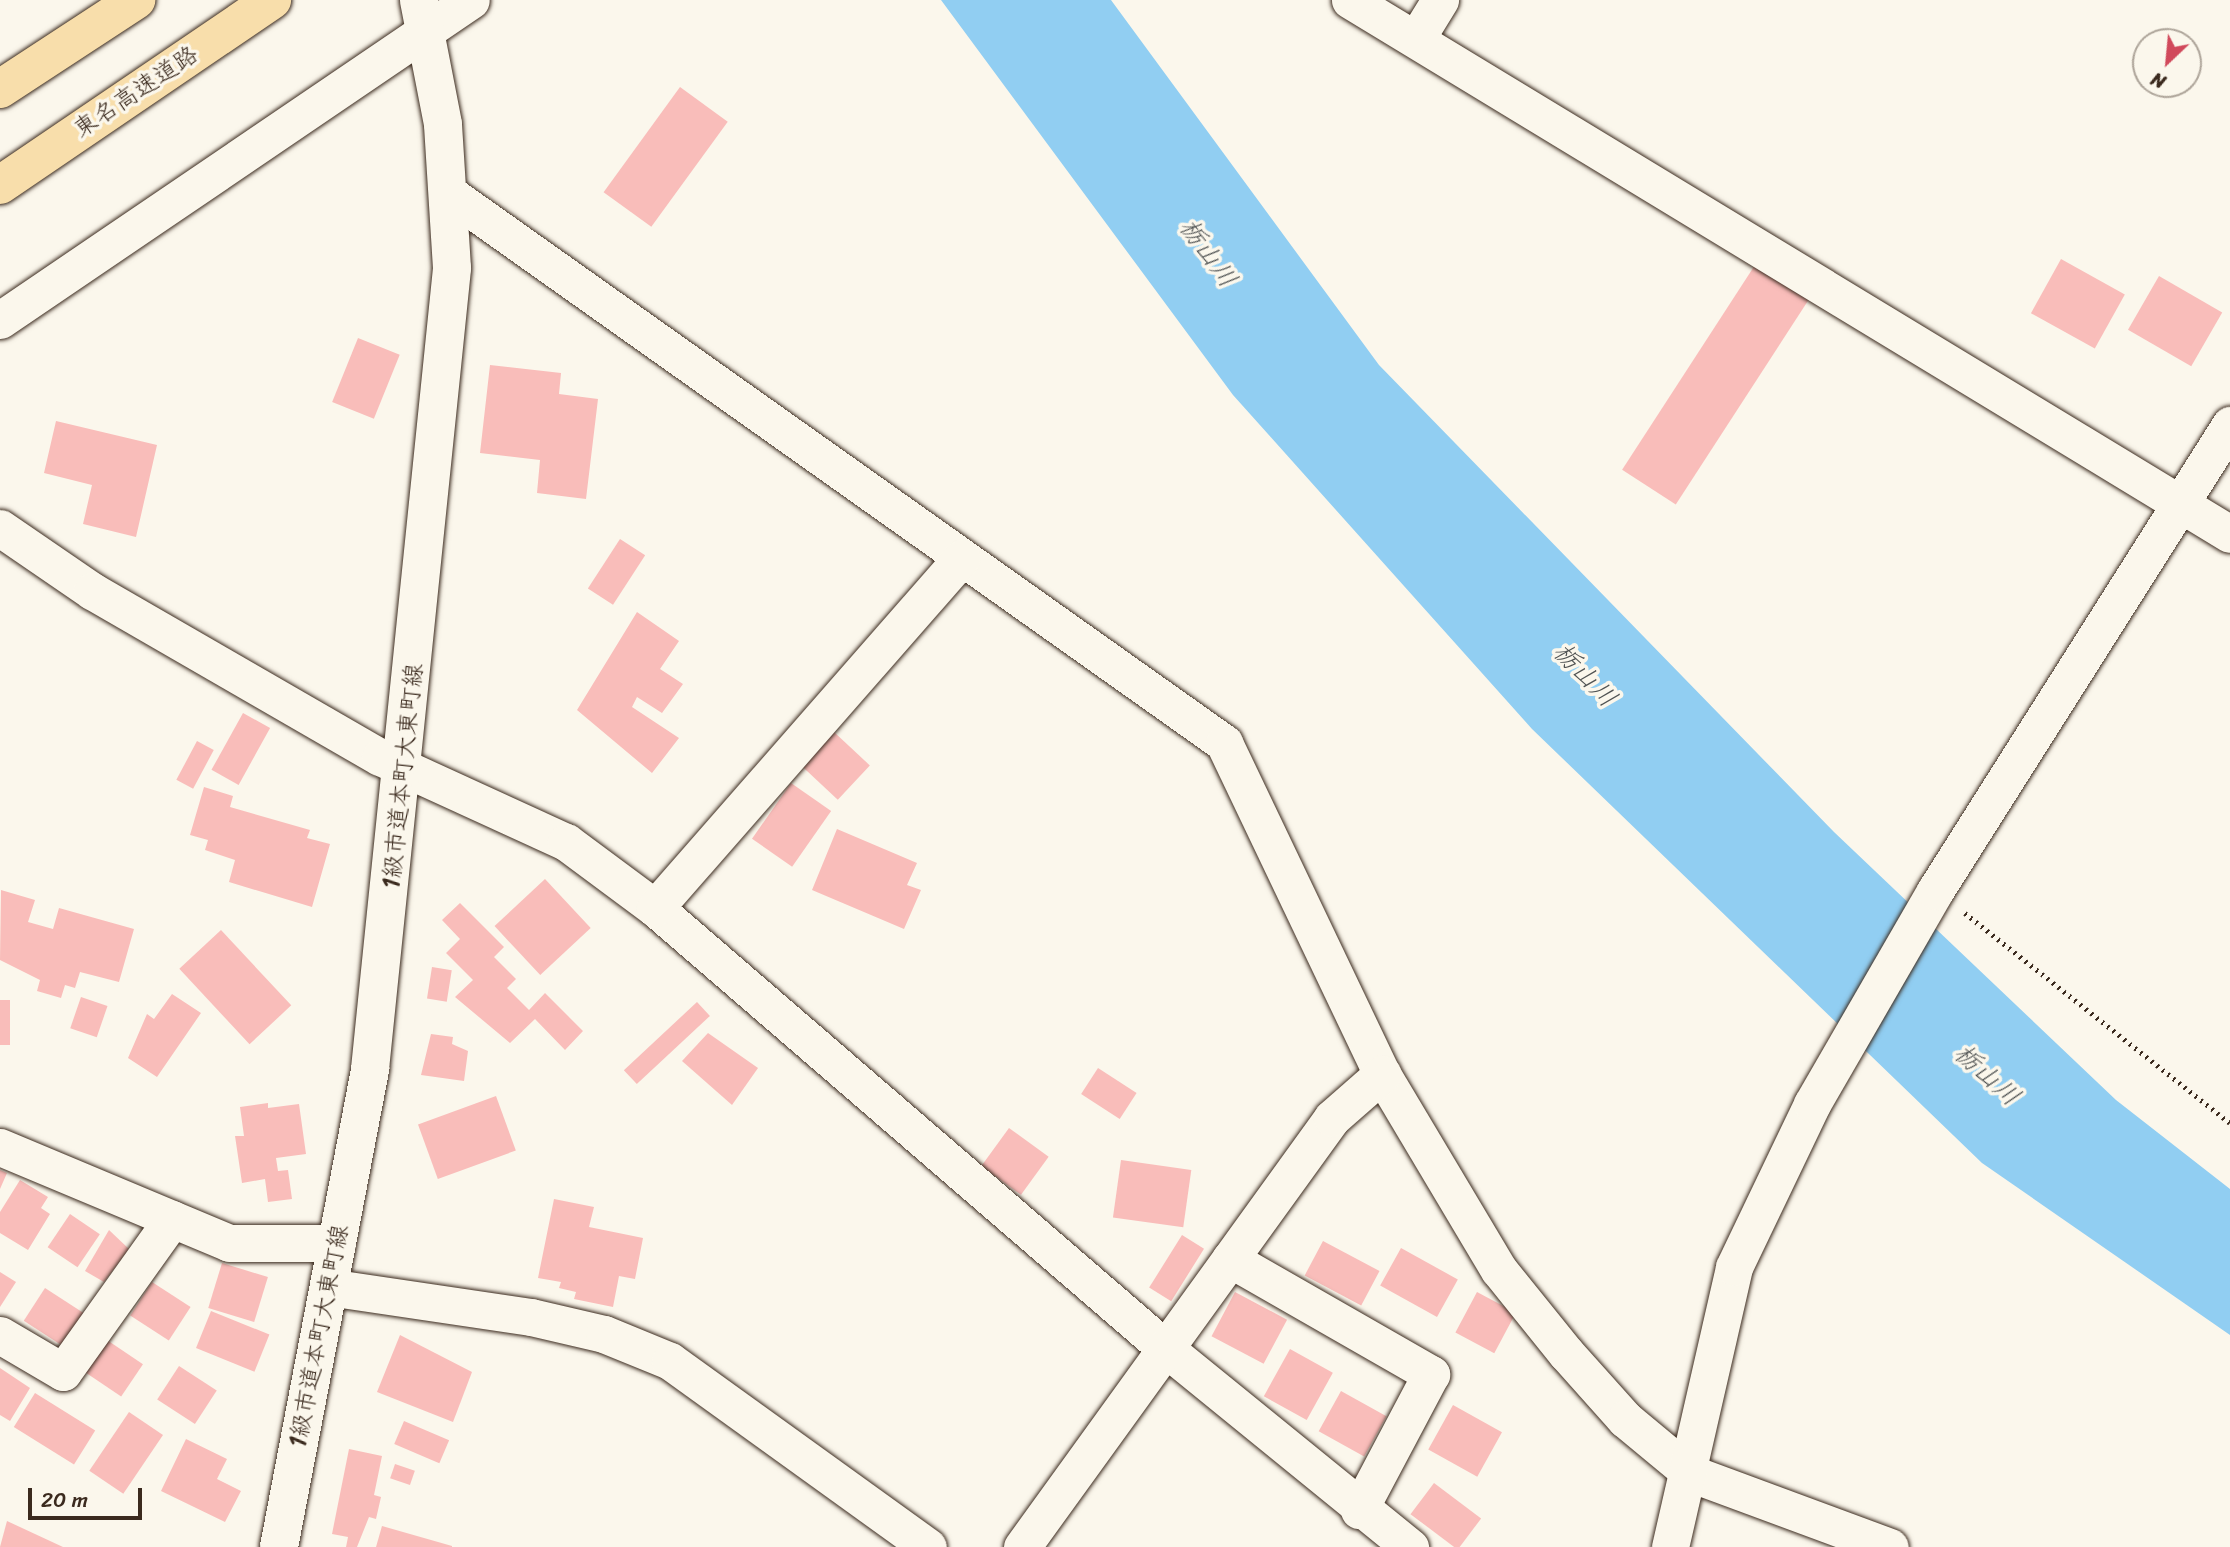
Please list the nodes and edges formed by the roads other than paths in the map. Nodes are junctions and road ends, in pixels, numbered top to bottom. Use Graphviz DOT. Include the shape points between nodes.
graph roads {
  1 [pos="136,0"];
  2 [pos="272,0"];
  3 [pos="471,0"];
  4 [pos="1350,0"];
  5 [pos="1440,0"];
  6 [pos="422,16"];
  7 [pos="1416,39"];
  8 [pos="0,89"];
  9 [pos="0,185"];
  10 [pos="451,195"];
  11 [pos="0,320"];
  12 [pos="2230,425"];
  13 [pos="2183,506"];
  14 [pos="0,528"];
  15 [pos="2230,534"];
  16 [pos="961,558"];
  17 [pos="405,768"];
  18 [pos="655,908"];
  19 [pos="1382,1074"];
  20 [pos="0,1147"];
  21 [pos="172,1219"];
  22 [pos="337,1243"];
  23 [pos="1230,1259"];
  24 [pos="328,1287"];
  25 [pos="0,1335"];
  26 [pos="1165,1348"];
  27 [pos="1690,1473"];
  28 [pos="1359,1510"];
  29 [pos="279,1547"];
  30 [pos="928,1547"];
  31 [pos="1022,1547"];
  32 [pos="1410,1547"];
  33 [pos="1670,1547"];
  34 [pos="1890,1547"];
  1 -- 8 [label="highway"];
  2 -- 9 [label="highway, 東名高速道路"];
  3 -- 6 [label="street"];
  4 -- 7 [label="street"];
  5 -- 7 [label="street"];
  6 -- 10 [label="street, 1級市道本町大東町線"];
  6 -- 11 [label="street"];
  7 -- 13 [label="street"];
  10 -- 16 [label="street"];
  10 -- 17 [label="street, 1級市道本町大東町線" via="452,268"];
  12 -- 13 [label="street"];
  13 -- 15 [label="street"];
  13 -- 27 [label="street" via="1935,891 1812,1104 1734,1267"];
  14 -- 17 [label="street" via="92,591"];
  16 -- 18 [label="street"];
  16 -- 19 [label="street" via="1224,743"];
  17 -- 18 [label="street" via="566,842"];
  17 -- 22 [label="street, 1級市道本町大東町線" via="370,1069"];
  18 -- 26 [label="street"];
  19 -- 23 [label="street" via="1332,1118"];
  19 -- 27 [label="street" via="1499,1270 1625,1419"];
  20 -- 21 [label="street"];
  21 -- 22 [label="street" via="229,1243"];
  21 -- 25 [label="street" via="63,1372"];
  22 -- 24 [label="street, 1級市道本町大東町線"];
  23 -- 26 [label="street"];
  23 -- 28 [label="street" via="1431,1374"];
  24 -- 29 [label="street, 1級市道本町大東町線"];
  24 -- 30 [label="street" via="531,1317 604,1334 670,1362"];
  26 -- 28 [label="street"];
  26 -- 31 [label="street"];
  27 -- 33 [label="street"];
  27 -- 34 [label="street"];
  28 -- 32 [label="street"];
}
